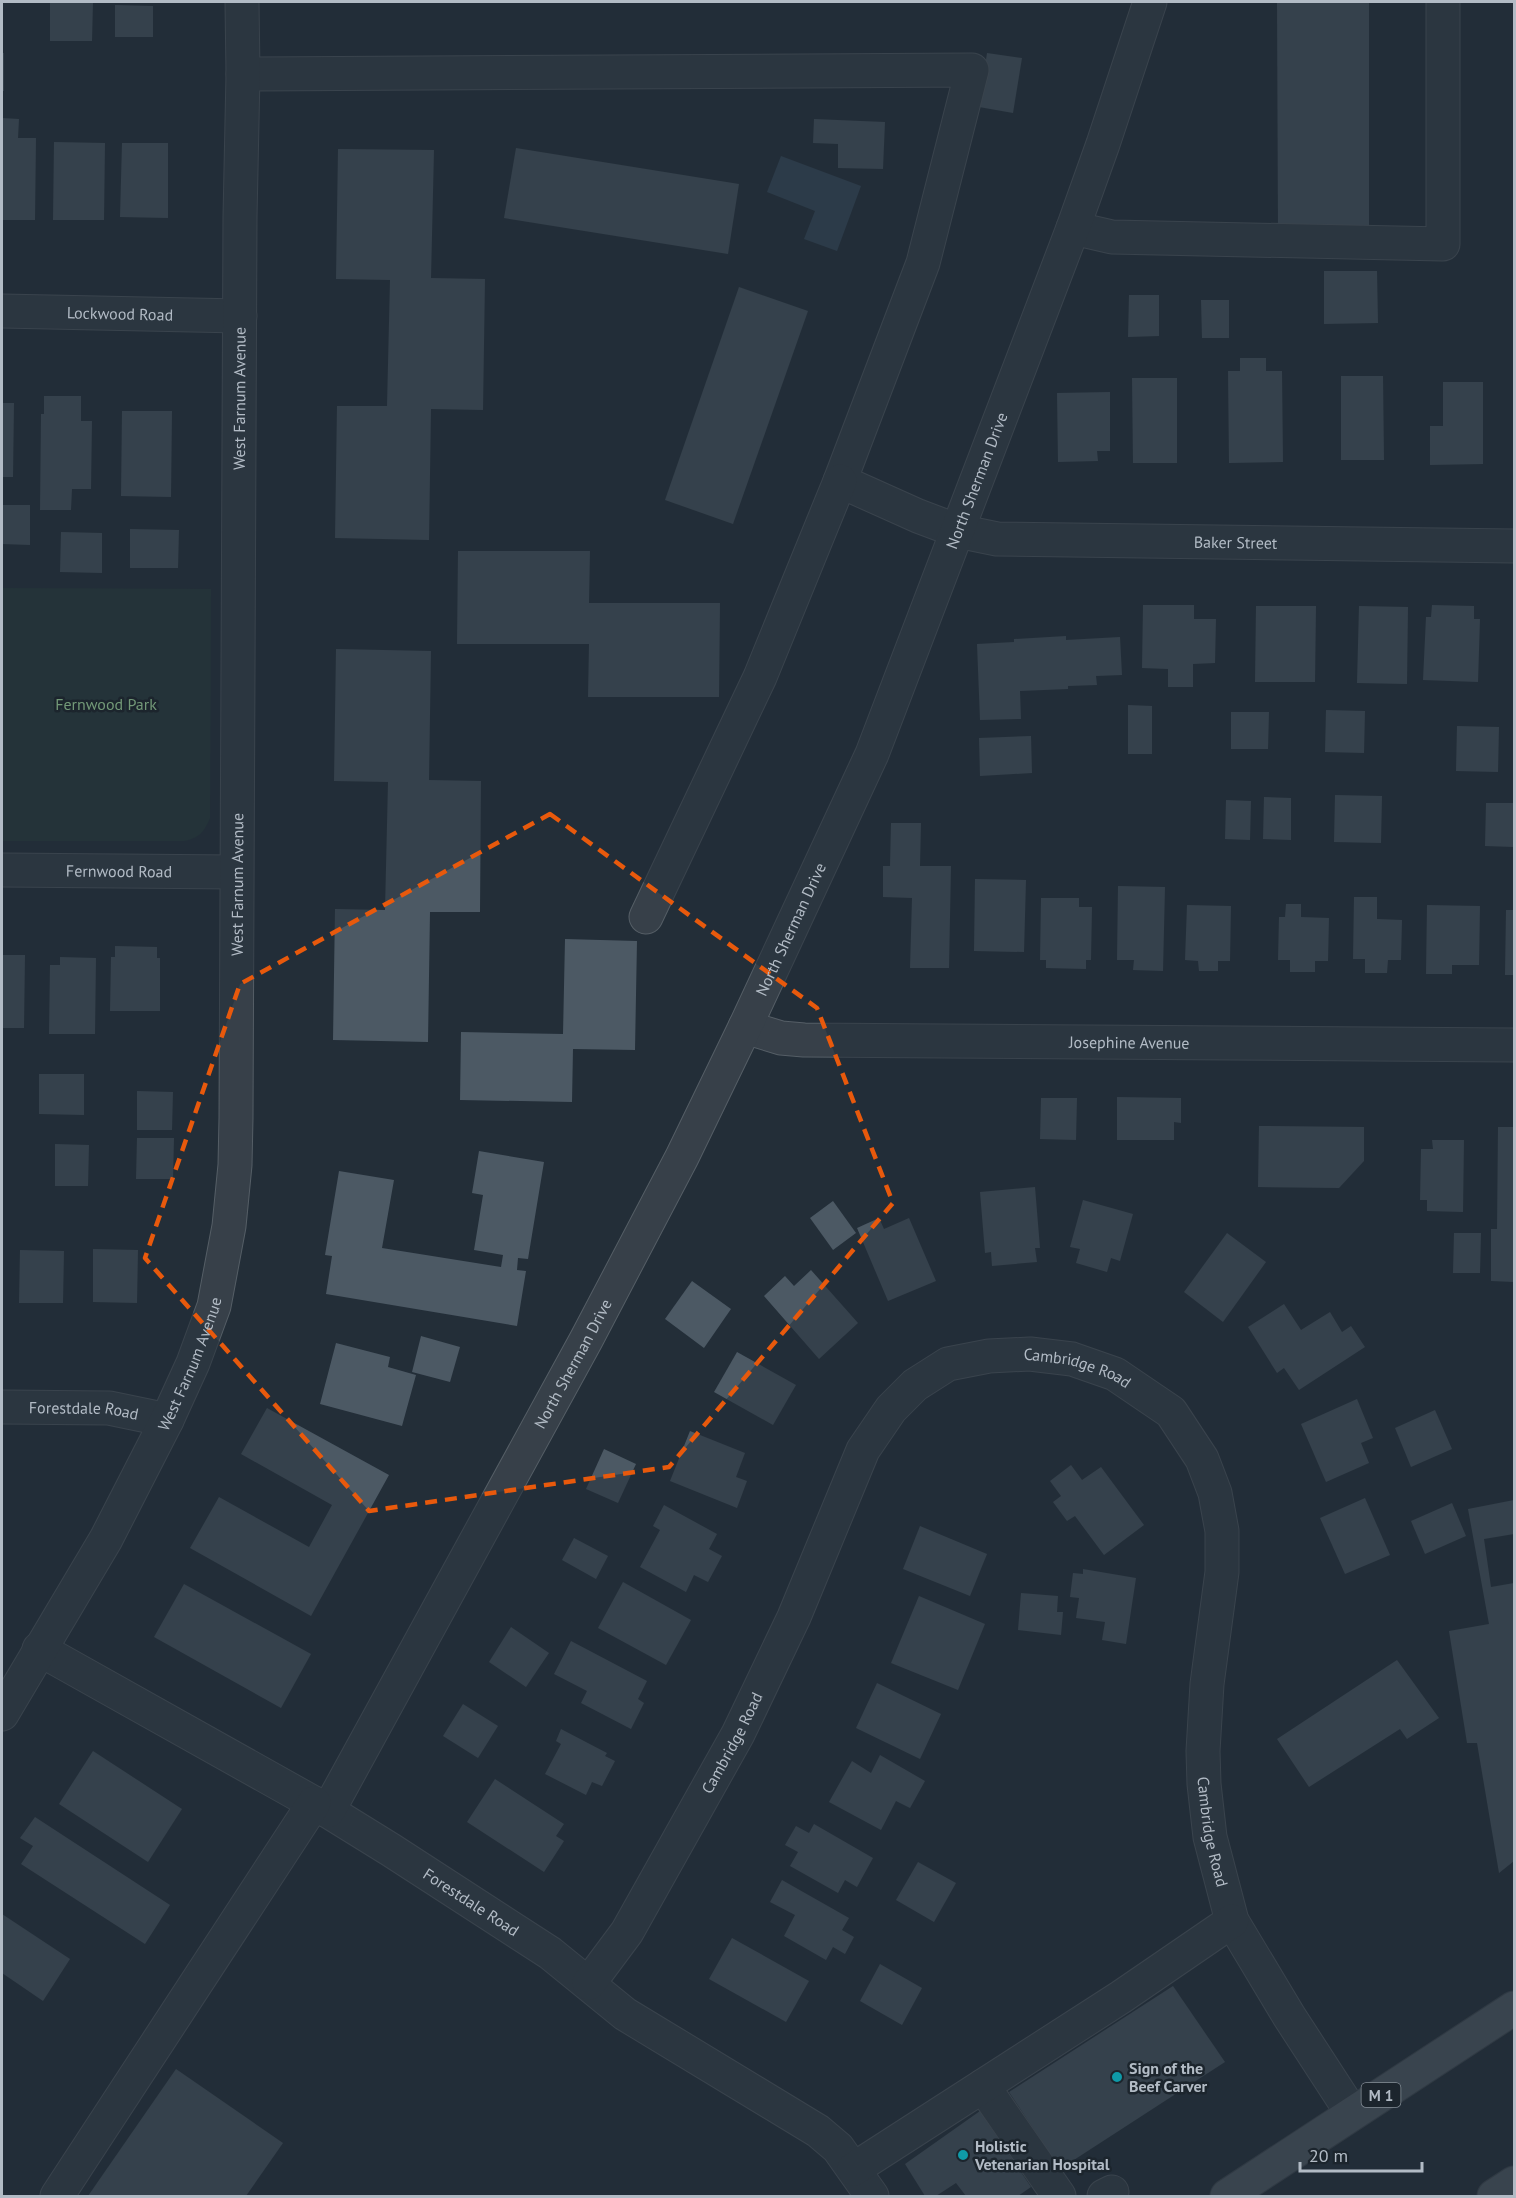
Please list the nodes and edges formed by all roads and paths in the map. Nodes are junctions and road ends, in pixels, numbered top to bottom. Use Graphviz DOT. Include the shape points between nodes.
graph roads {
  1 [pos="242,2"];
  2 [pos="1150,2"];
  3 [pos="1443,2"];
  4 [pos="243,74"];
  5 [pos="1073,228"];
  6 [pos="2,311"];
  7 [pos="240,316"];
  8 [pos="840,481"];
  9 [pos="958,531"];
  10 [pos="1515,546"];
  11 [pos="2,870"];
  12 [pos="236,872"];
  13 [pos="646,917"];
  14 [pos="745,1027"];
  15 [pos="1515,1045"];
  16 [pos="2,1407"];
  17 [pos="167,1420"];
  18 [pos="39,1649"];
  19 [pos="2,1714"];
  20 [pos="321,1807"];
  21 [pos="1232,1921"];
  22 [pos="588,1983"];
  23 [pos="1515,2008"];
  24 [pos="983,2085"];
  25 [pos="1352,2114"];
  26 [pos="854,2169"];
  27 [pos="1515,2183"];
  28 [pos="57,2196"];
  29 [pos="872,2196"];
  30 [pos="1059,2196"];
  31 [pos="1227,2196"];
  32 [pos="1494,2196"];
  1 -- 4 [label="street, West Farnum Avenue"];
  2 -- 5 [label="street, North Sherman Drive"];
  3 -- 5 [label="street" via="1443,244 1112,237"];
  4 -- 7 [label="street, West Farnum Avenue"];
  4 -- 8 [label="street" via="972,70 923,262"];
  5 -- 9 [label="street, North Sherman Drive"];
  6 -- 7 [label="street, Lockwood Road"];
  7 -- 12 [label="street, West Farnum Avenue"];
  8 -- 9 [label="street, Baker Street"];
  8 -- 13 [label="street" via="760,676"];
  9 -- 10 [label="street, Baker Street" via="997,539"];
  9 -- 14 [label="street, North Sherman Drive" via="872,754"];
  11 -- 12 [label="street, Fernwood Road"];
  12 -- 17 [label="street, West Farnum Avenue" via="236,1118 229,1226 214,1306 194,1363"];
  14 -- 15 [label="street, Josephine Avenue" via="804,1040"];
  14 -- 20 [label="street, North Sherman Drive" via="591,1330"];
  16 -- 17 [label="street, Forestdale Road" via="109,1408"];
  17 -- 18 [label="street, West Farnum Avenue" via="106,1539"];
  18 -- 19 [label="street, West Farnum Avenue"];
  18 -- 20 [label="street, Forestdale Road"];
  20 -- 22 [label="street, Forestdale Road" via="550,1953"];
  20 -- 28 [label="street, North Sherman Drive"];
  21 -- 22 [label="street, Cambridge Road" via="1210,1837 1204,1784 1207,1684 1222,1572 1222,1531 1215,1493 1202,1459 1171,1412 1115,1374 1072,1359 1030,1354 988,1356 948,1364 915,1385 891,1409 863,1450 794,1617 738,1734 627,1932"];
  21 -- 24 [label="street"];
  21 -- 25 [label="street, Cambridge Road"];
  22 -- 26 [label="street, Forestdale Road" via="625,2014 819,2131"];
  23 -- 25 [label="main road, M 1"];
  24 -- 26 [label="street"];
  24 -- 30 [label="street"];
  25 -- 31 [label="main road, M 1"];
  26 -- 29 [label="street, Forestdale Road"];
  27 -- 32 [label="main road"];
}
